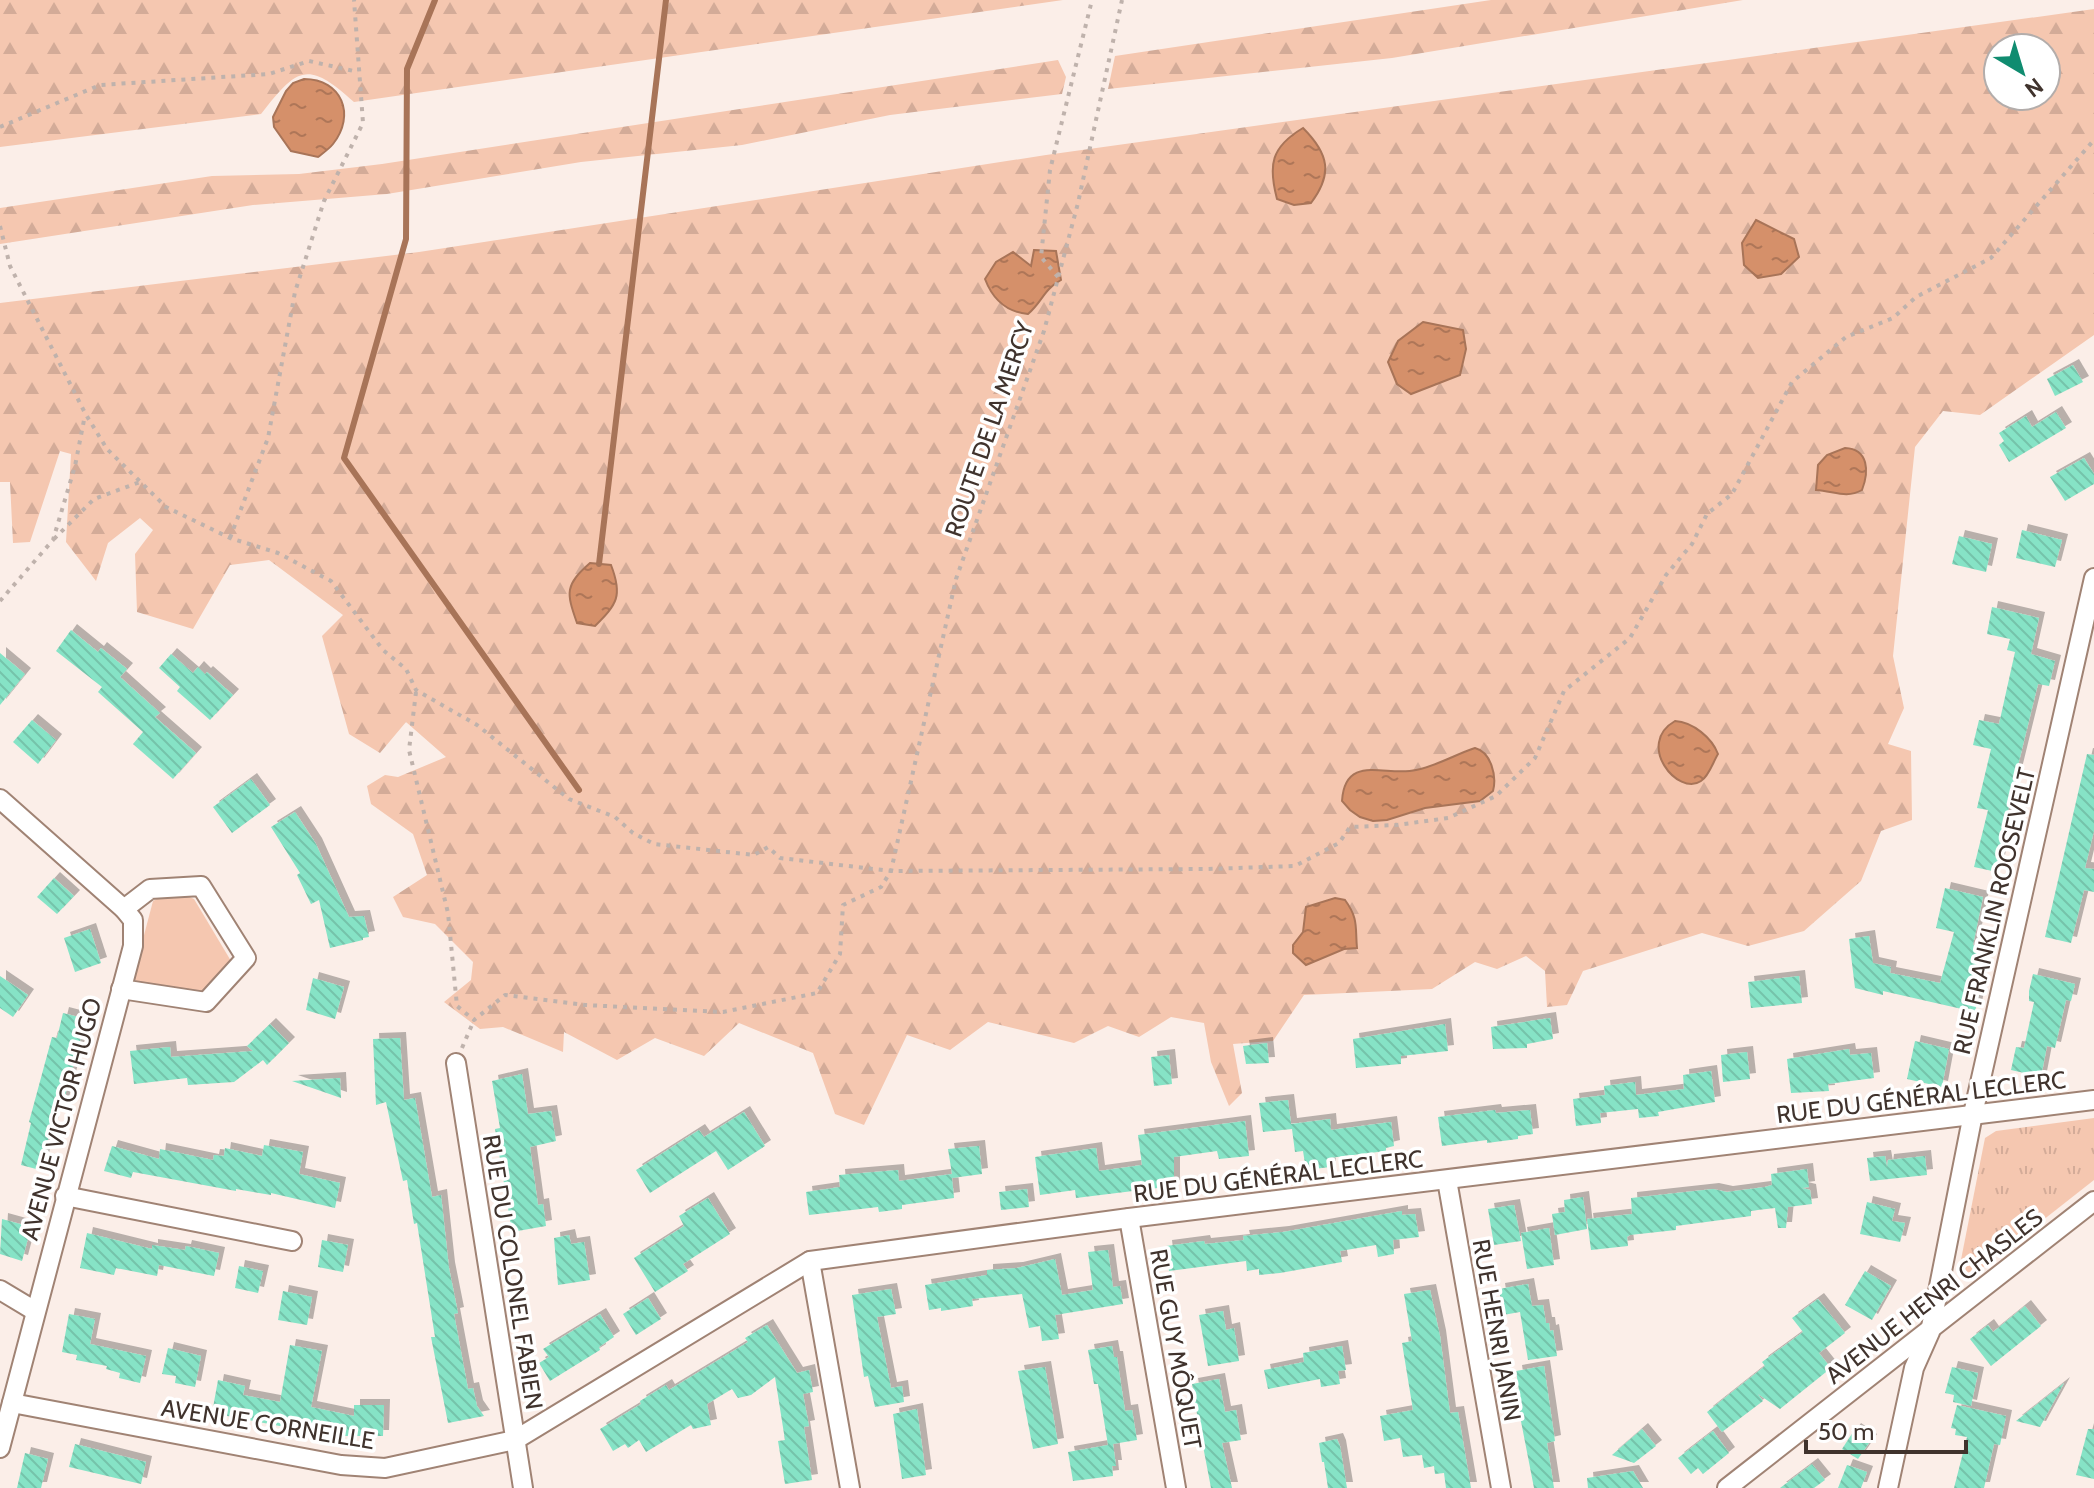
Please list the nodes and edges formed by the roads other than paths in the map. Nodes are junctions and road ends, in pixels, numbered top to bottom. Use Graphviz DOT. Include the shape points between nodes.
graph roads {
  1 [pos="2094,578"];
  2 [pos="0,799"];
  3 [pos="124,909"];
  4 [pos="121,989"];
  5 [pos="456,1063"];
  6 [pos="2094,1100"];
  7 [pos="1973,1114"];
  8 [pos="1447,1180"];
  9 [pos="65,1196"];
  10 [pos="2094,1201"];
  11 [pos="1129,1218"];
  12 [pos="292,1241"];
  13 [pos="810,1261"];
  14 [pos="0,1290"];
  15 [pos="35,1311"];
  16 [pos="1930,1332"];
  17 [pos="12,1403"];
  18 [pos="515,1440"];
  19 [pos="0,1448"];
  20 [pos="523,1488"];
  21 [pos="850,1488"];
  22 [pos="1176,1488"];
  23 [pos="1501,1488"];
  24 [pos="1727,1488"];
  25 [pos="1888,1488"];
  1 -- 7 [label="street, RUE FRANKLIN ROOSEVELT"];
  2 -- 3 [label="street"];
  3 -- 4 [label="street, AVENUE VICTOR HUGO" via="133,920 133,946"];
  3 -- 4 [label="street, AVENUE VICTOR HUGO" via="150,889 201,886 246,958 206,1002"];
  4 -- 9 [label="street, AVENUE VICTOR HUGO"];
  5 -- 18 [label="street, RUE DU COLONEL FABIEN"];
  6 -- 7 [label="street, RUE DU GÉNÉRAL LECLERC"];
  7 -- 8 [label="street, RUE DU GÉNÉRAL LECLERC"];
  7 -- 16 [label="street, RUE FRANKLIN ROOSEVELT"];
  8 -- 11 [label="street, RUE DU GÉNÉRAL LECLERC"];
  8 -- 23 [label="street, RUE HENRI JANIN"];
  9 -- 12 [label="street"];
  9 -- 15 [label="street, AVENUE VICTOR HUGO"];
  10 -- 16 [label="street, AVENUE HENRI CHASLES"];
  11 -- 13 [label="street, RUE DU GÉNÉRAL LECLERC"];
  11 -- 22 [label="street, RUE GUY MÔQUET"];
  13 -- 18 [label="street, RUE DU GÉNÉRAL LECLERC"];
  13 -- 21 [label="street"];
  14 -- 15 [label="street"];
  15 -- 17 [label="street, AVENUE VICTOR HUGO"];
  16 -- 24 [label="street, AVENUE HENRI CHASLES"];
  16 -- 25 [label="street, RUE FRANKLIN ROOSEVELT" via="1914,1368"];
  17 -- 18 [label="street, AVENUE CORNEILLE" via="341,1465 385,1468"];
  17 -- 19 [label="street, AVENUE VICTOR HUGO"];
  18 -- 20 [label="street, RUE DU COLONEL FABIEN"];
}
